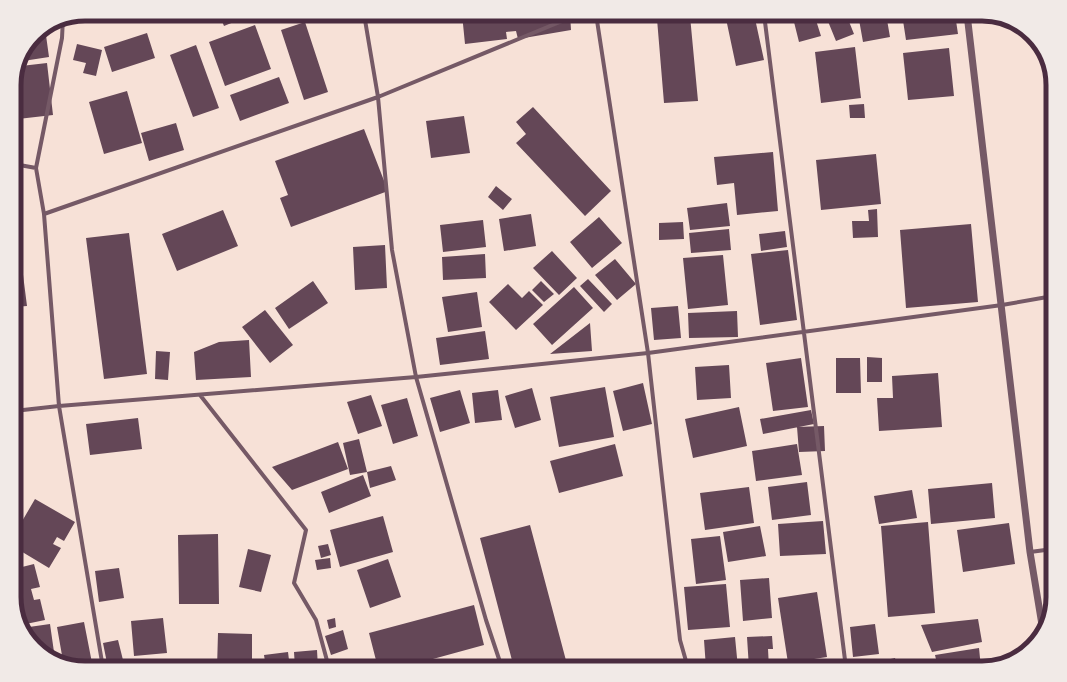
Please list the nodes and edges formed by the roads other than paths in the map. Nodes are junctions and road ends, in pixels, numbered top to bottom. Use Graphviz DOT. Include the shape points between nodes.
graph roads {
  1 [pos="365,21"];
  2 [pos="562,21"];
  3 [pos="597,21"];
  4 [pos="765,21"];
  5 [pos="968,21"];
  6 [pos="63,25"];
  7 [pos="378,97"];
  8 [pos="21,165"];
  9 [pos="36,168"];
  10 [pos="44,214"];
  11 [pos="1046,297"];
  12 [pos="1002,305"];
  13 [pos="804,332"];
  14 [pos="648,353"];
  15 [pos="416,377"];
  16 [pos="200,395"];
  17 [pos="58,406"];
  18 [pos="21,410"];
  19 [pos="1046,550"];
  20 [pos="1030,552"];
  21 [pos="1041,620"];
  22 [pos="102,661"];
  23 [pos="327,661"];
  24 [pos="500,661"];
  25 [pos="686,661"];
  26 [pos="845,661"];
  1 -- 7 [label="street"];
  2 -- 7 [label="street"];
  3 -- 14 [label="street"];
  4 -- 13 [label="street"];
  5 -- 12 [label="street"];
  6 -- 9 [label="street"];
  7 -- 10 [label="street"];
  7 -- 15 [label="street" via="392,250"];
  8 -- 9 [label="street"];
  9 -- 10 [label="street"];
  10 -- 17 [label="street"];
  11 -- 12 [label="street"];
  12 -- 13 [label="street"];
  12 -- 20 [label="street"];
  13 -- 14 [label="street"];
  13 -- 26 [label="street"];
  14 -- 15 [label="street"];
  14 -- 25 [label="street" via="680,640"];
  15 -- 16 [label="street"];
  15 -- 24 [label="street"];
  16 -- 17 [label="street"];
  16 -- 23 [label="street" via="306,530 294,583 316,620"];
  17 -- 18 [label="street"];
  17 -- 22 [label="street"];
  19 -- 20 [label="street"];
  20 -- 21 [label="street"];
}
